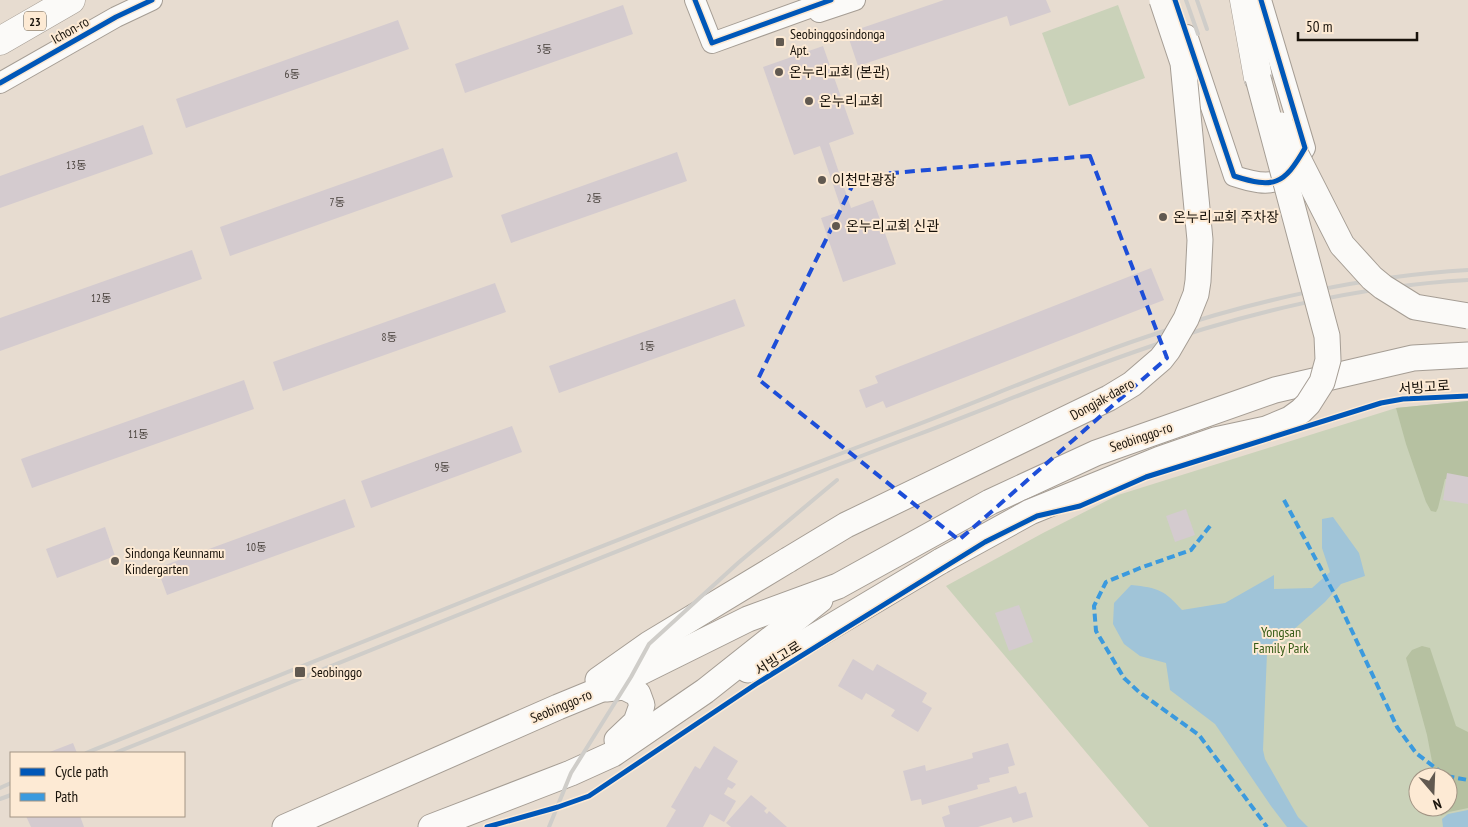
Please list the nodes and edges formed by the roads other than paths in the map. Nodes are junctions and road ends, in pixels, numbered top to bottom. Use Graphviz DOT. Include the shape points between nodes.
graph roads {
  1 [pos="71,0"];
  2 [pos="152,0"];
  3 [pos="695,0"];
  4 [pos="806,0"];
  5 [pos="831,0"];
  6 [pos="855,0"];
  7 [pos="1162,0"];
  8 [pos="1175,0"];
  9 [pos="1230,0"];
  10 [pos="1244,0"];
  11 [pos="1261,0"];
  12 [pos="785,17"];
  13 [pos="0,41"];
  14 [pos="1258,78"];
  15 [pos="0,83"];
  16 [pos="1468,316"];
  17 [pos="1468,355"];
  18 [pos="838,586"];
  19 [pos="601,689"];
  20 [pos="705,691"];
  21 [pos="558,707"];
  22 [pos="593,763"];
  23 [pos="285,827"];
  24 [pos="431,827"];
  1 -- 13 [label="highway, 23"];
  2 -- 15 [label="street, Ichon-ro"];
  3 -- 12 [label="street" via="712,43"];
  4 -- 12 [label="street"];
  5 -- 12 [label="street"];
  6 -- 12 [label="street" via="824,11"];
  7 -- 21 [label="main road, Dongjak-daero, bridge" via="1183,63 1200,246 1196,294 1178,335 1161,359 1116,394 846,525 649,644"];
  8 -- 11 [label="street" via="1234,176 1256,183 1276,183 1294,168 1305,148"];
  9 -- 14 [label="main road"];
  10 -- 14 [label="highway"];
  14 -- 16 [label="main road, bridge" via="1348,254 1378,284 1415,307"];
  14 -- 20 [label="main road, bridge" via="1328,336 1328,360 1318,390 1301,411 1275,426 1215,440 1160,459 1030,512 807,641"];
  17 -- 18 [label="main road, Seobinggo-ro" via="1413,358 1275,390 1096,453 990,502"];
  18 -- 19 [label="main road, Seobinggo-ro" via="748,619"];
  18 -- 20 [label="main road, Seobinggo-ro"];
  19 -- 21 [label="main road, Seobinggo-ro"];
  19 -- 22 [label="main road" via="624,688 638,694 642,706 636,722"];
  20 -- 22 [label="main road, Seobinggo-ro" via="613,754"];
  21 -- 23 [label="main road, Seobinggo-ro"];
  22 -- 24 [label="main road, Seobinggo-ro"];
}
